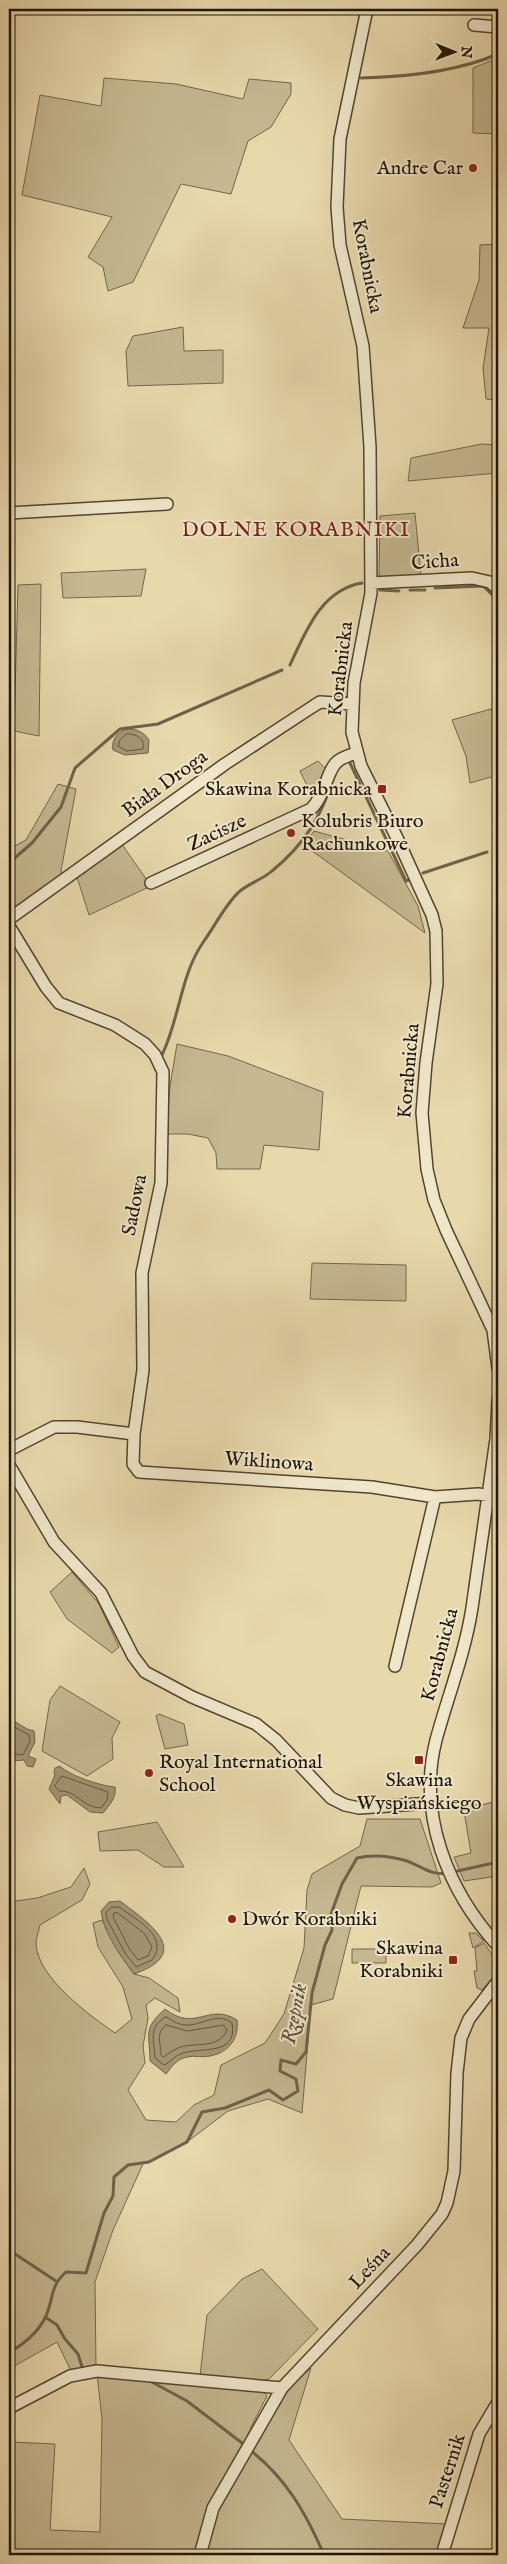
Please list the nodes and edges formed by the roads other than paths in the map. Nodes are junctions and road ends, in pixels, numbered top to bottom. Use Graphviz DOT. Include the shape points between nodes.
graph roads {
  1 [pos="366,9"];
  2 [pos="474,25"];
  3 [pos="498,27"];
  4 [pos="167,504"];
  5 [pos="9,513"];
  6 [pos="371,583"];
  7 [pos="498,589"];
  8 [pos="352,704"];
  9 [pos="356,753"];
  10 [pos="151,883"];
  11 [pos="9,919"];
  12 [pos="9,926"];
  13 [pos="498,1368"];
  14 [pos="498,1400"];
  15 [pos="134,1434"];
  16 [pos="9,1450"];
  17 [pos="9,1465"];
  18 [pos="493,1496"];
  19 [pos="436,1497"];
  20 [pos="395,1666"];
  21 [pos="432,1803"];
  22 [pos="498,1946"];
  23 [pos="498,1981"];
  24 [pos="282,2388"];
  25 [pos="498,2402"];
  26 [pos="9,2408"];
  27 [pos="200,2555"];
  28 [pos="442,2555"];
  1 -- 6 [label="street, Korabnicka" via="340,139 337,207 340,245 363,346 370,447"];
  2 -- 3 [label="street"];
  4 -- 5 [label="street"];
  6 -- 7 [label="street, Cicha" via="472,578 490,582"];
  6 -- 8 [label="street, Korabnicka"];
  8 -- 9 [label="street, Korabnicka"];
  8 -- 11 [label="street, Biała Droga" via="320,702 224,764"];
  9 -- 10 [label="street, Zacisze" via="332,767 323,793 311,809"];
  9 -- 13 [label="street, Korabnicka" via="402,848 436,931 437,984 422,1113 427,1169 434,1200 446,1230 493,1330"];
  12 -- 15 [label="street, Sadowa" via="59,1004 115,1025 145,1044 163,1072 161,1182 142,1274 143,1370"];
  14 -- 18 [label="street, Korabnicka"];
  15 -- 16 [label="street" via="54,1427"];
  15 -- 19 [label="street, Wiklinowa" via="132,1464 139,1472 372,1487"];
  17 -- 21 [label="street" via="54,1542 101,1593 133,1656 145,1672 192,1697 256,1724 276,1740 331,1798 345,1805 359,1808"];
  18 -- 19 [label="street, Wiklinowa"];
  18 -- 21 [label="street, Korabnicka" via="468,1630 433,1756"];
  19 -- 20 [label="street"];
  21 -- 22 [label="street, Korabnicka" via="444,1860 455,1887"];
  23 -- 24 [label="street, Leśna" via="473,2014 461,2038 454,2171 442,2214 417,2245"];
  24 -- 26 [label="street" via="97,2371 70,2376"];
  24 -- 27 [label="street, Leśna" via="213,2508"];
  25 -- 28 [label="street, Pasternik" via="479,2434"];
}
